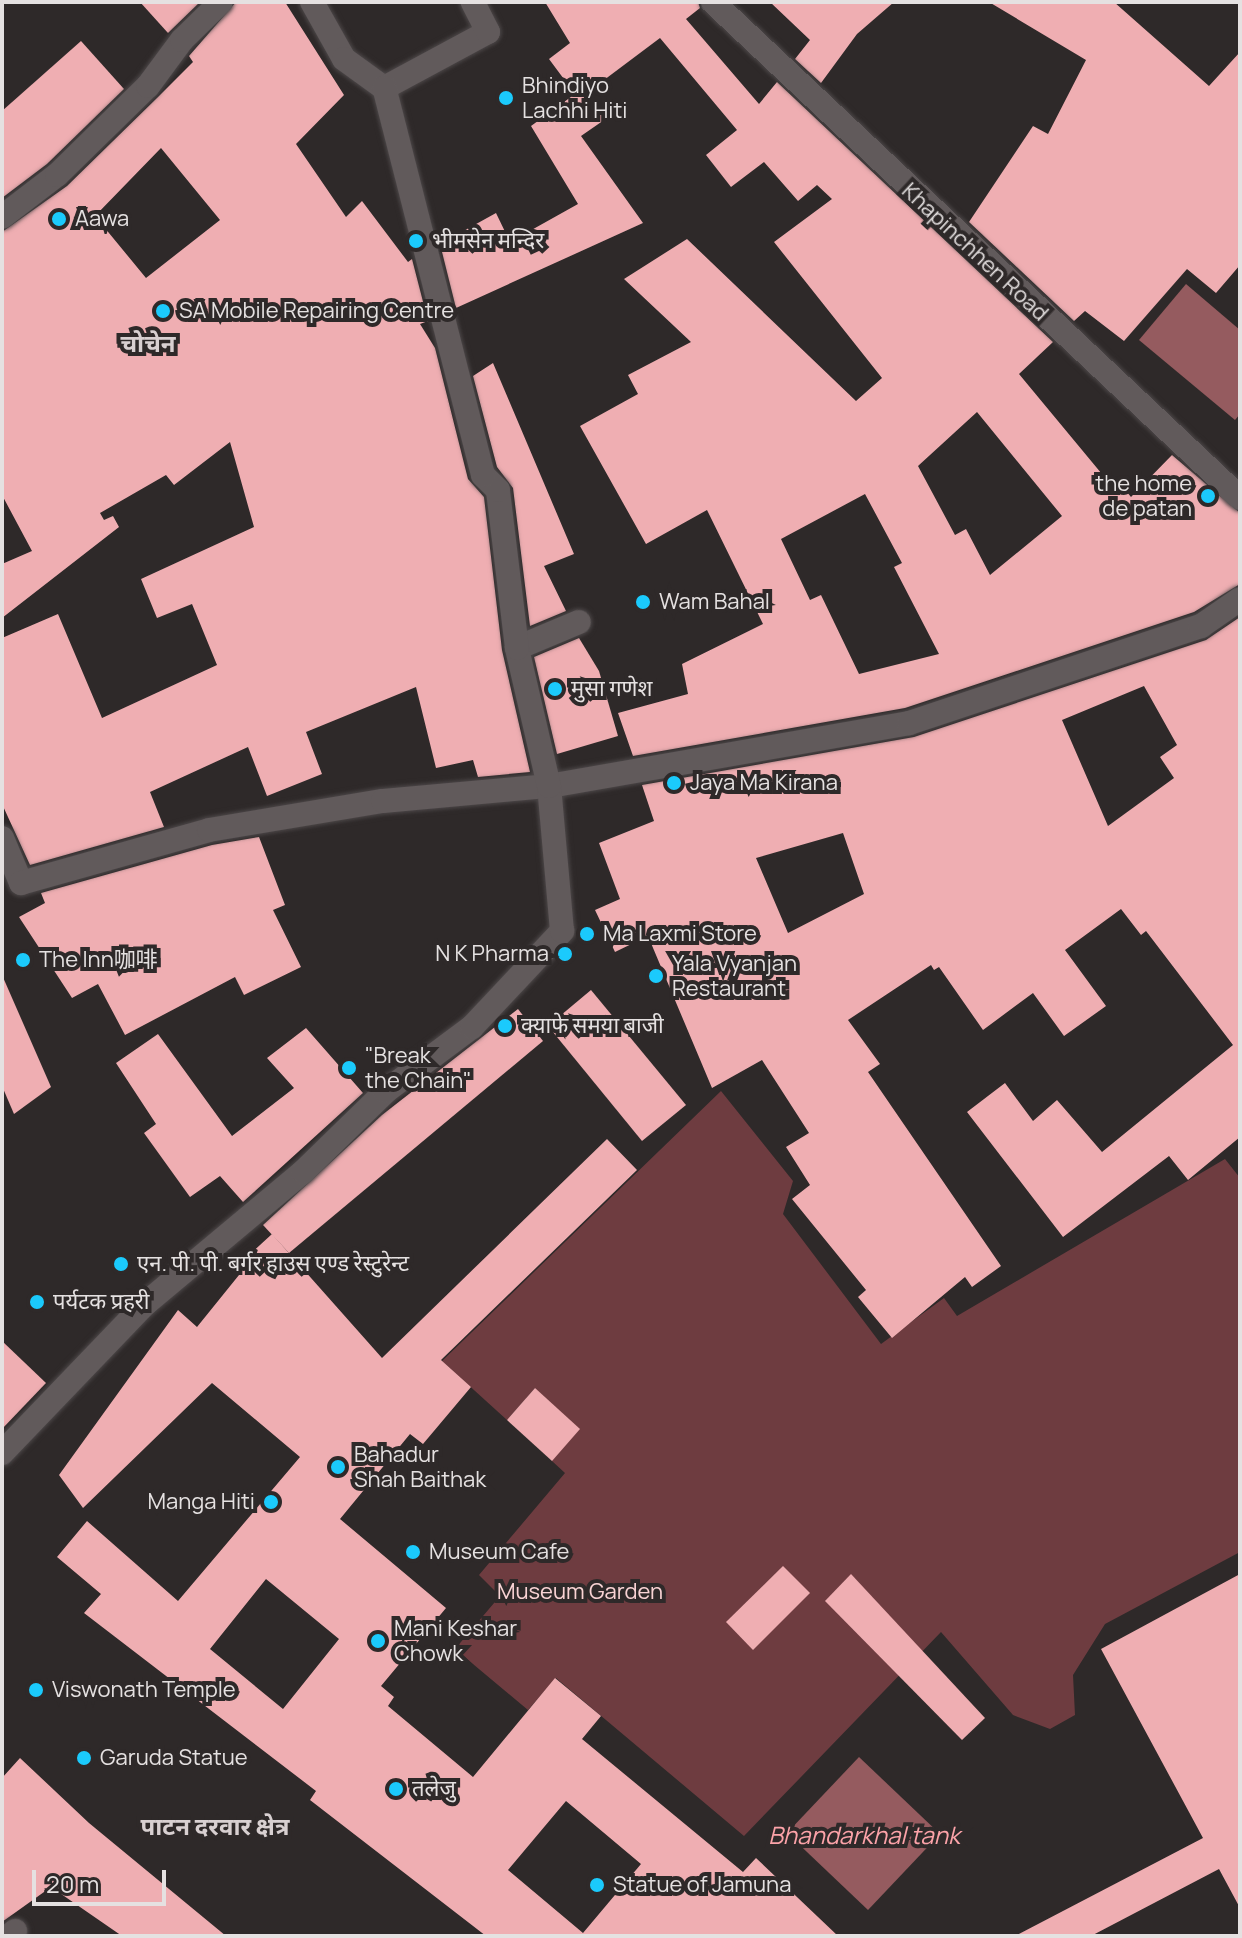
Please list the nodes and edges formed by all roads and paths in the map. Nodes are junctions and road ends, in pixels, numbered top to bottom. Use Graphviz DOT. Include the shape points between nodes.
graph roads {
  1 [pos="221,2"];
  2 [pos="312,2"];
  3 [pos="473,2"];
  4 [pos="713,2"];
  5 [pos="384,88"];
  6 [pos="2,217"];
  7 [pos="1240,498"];
  8 [pos="1240,599"];
  9 [pos="579,622"];
  10 [pos="517,648"];
  11 [pos="549,786"];
  12 [pos="2,838"];
  13 [pos="2,1453"];
  1 -- 6 [label="street" via="182,40 148,86 57,175"];
  2 -- 5 [label="street" via="344,59"];
  3 -- 5 [label="street" via="488,32"];
  4 -- 7 [label="street, Khapinchhen Road"];
  5 -- 10 [label="street" via="483,475 498,490"];
  8 -- 11 [label="street" via="1201,626 909,723"];
  9 -- 10 [label="street"];
  10 -- 11 [label="street"];
  11 -- 12 [label="street" via="383,801 209,830 21,883"];
  11 -- 13 [label="street" via="562,931 472,1027 386,1091 303,1172 145,1304"];
}
